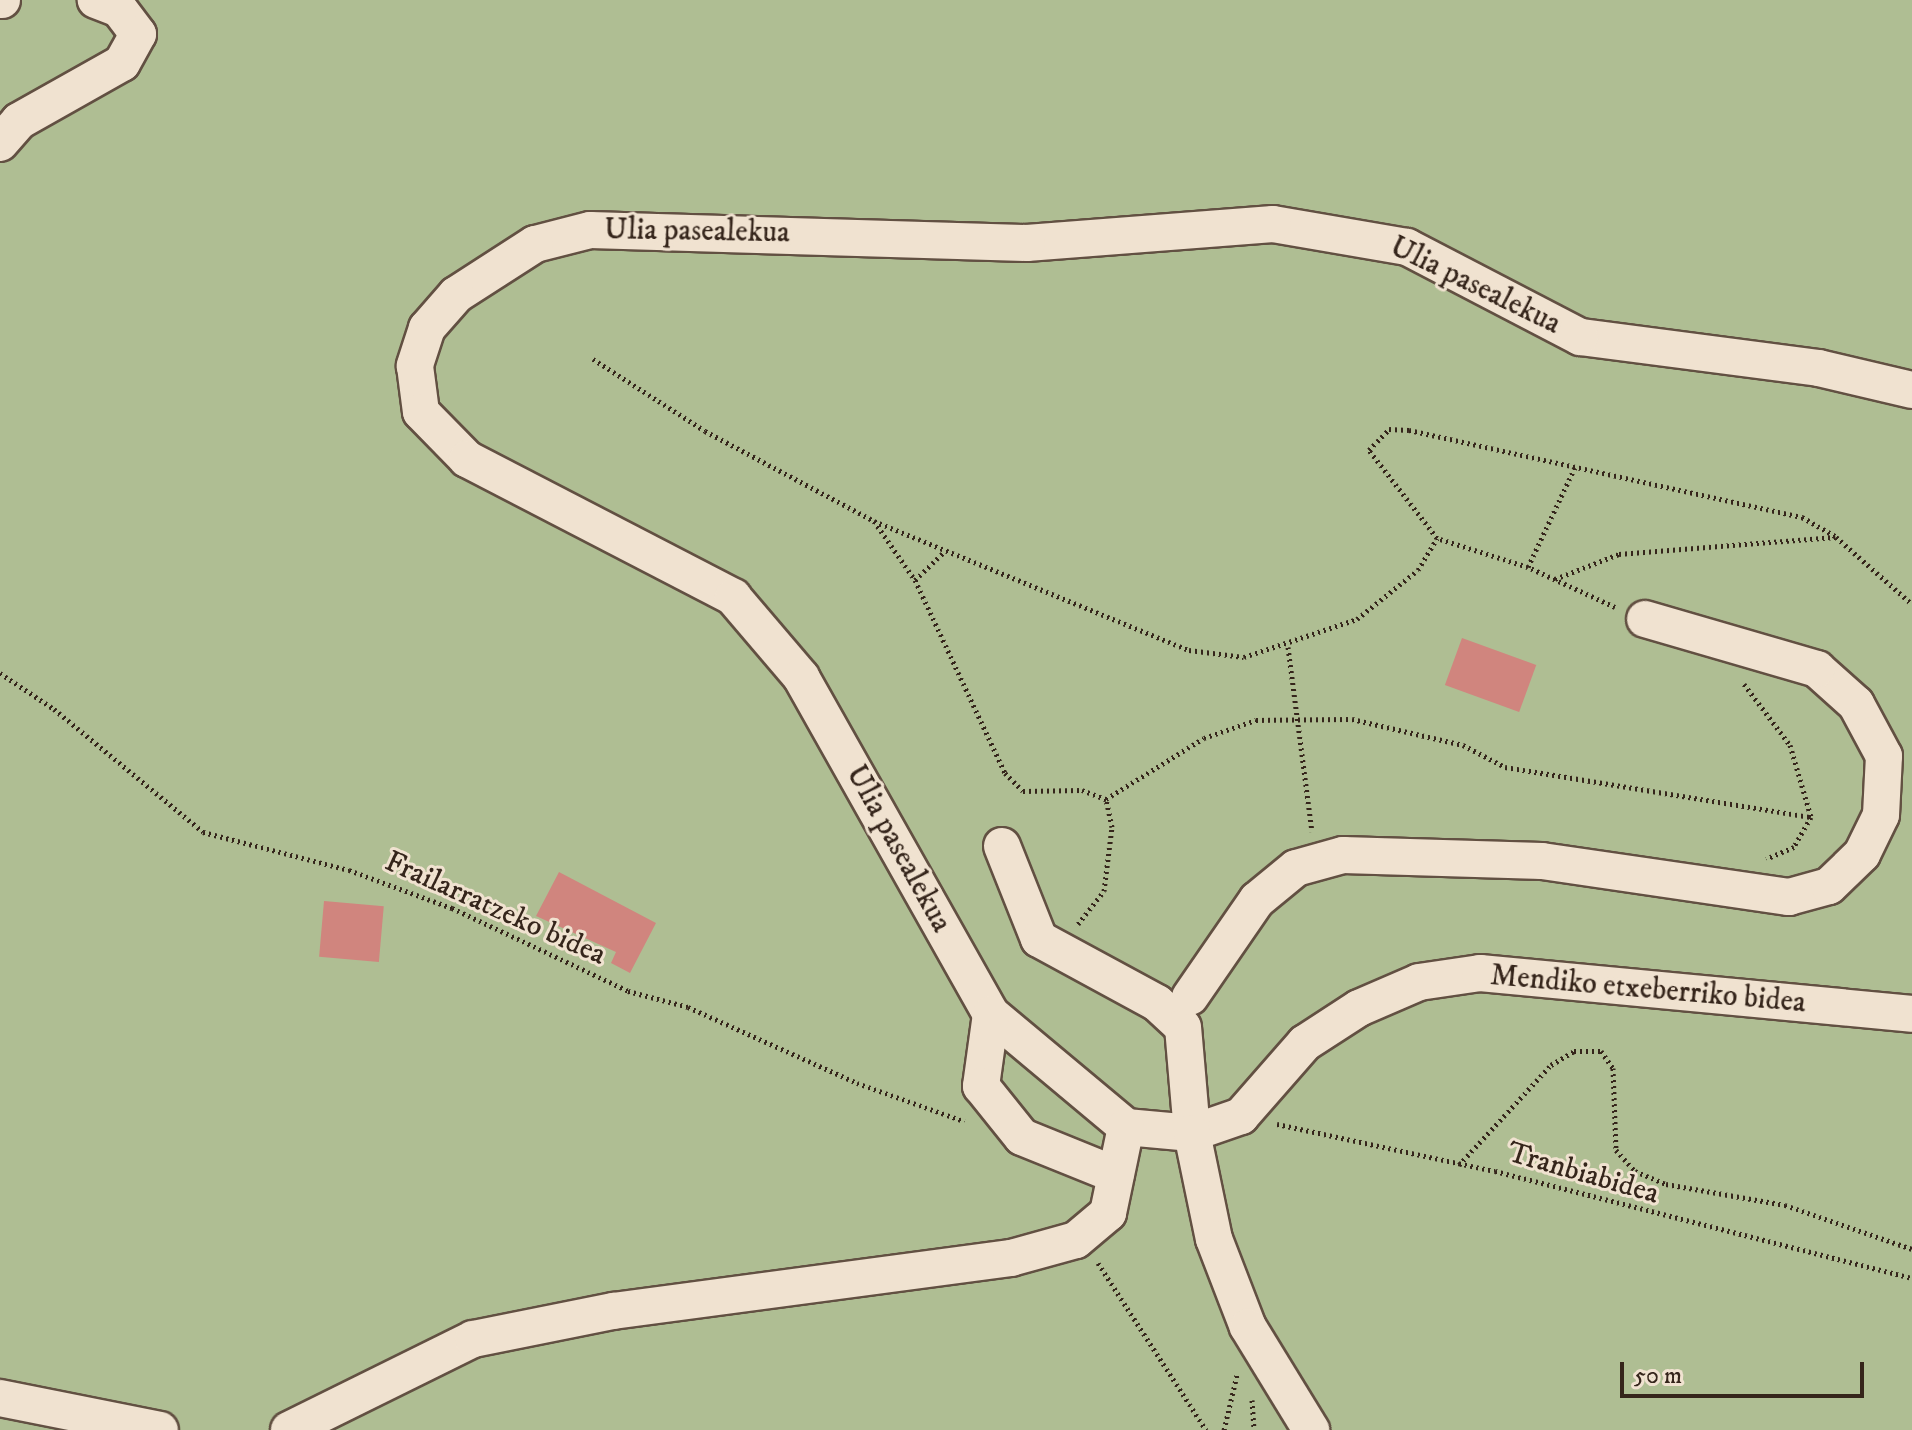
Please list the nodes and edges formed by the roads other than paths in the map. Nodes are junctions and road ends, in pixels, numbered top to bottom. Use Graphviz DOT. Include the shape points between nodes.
graph roads {
  1 [pos="96,0"];
  2 [pos="0,143"];
  3 [pos="1912,390"];
  4 [pos="1645,619"];
  5 [pos="1002,846"];
  6 [pos="1190,997"];
  7 [pos="991,1014"];
  8 [pos="1912,1014"];
  9 [pos="1126,1127"];
  10 [pos="1192,1133"];
  11 [pos="1116,1175"];
  12 [pos="0,1398"];
  13 [pos="160,1430"];
  14 [pos="289,1430"];
  15 [pos="1311,1430"];
  1 -- 2 [label="street" via="119,9 138,34 122,63 19,121"];
  3 -- 7 [label="street, Ulia pasealekua" via="1819,368 1580,337 1407,247 1273,224 1027,243 590,230 535,244 456,295 427,328 415,366 421,412 467,459 733,597 801,677"];
  4 -- 6 [label="street" via="1817,669 1856,704 1884,756 1881,815 1862,854 1829,886 1789,897 1457,854 1343,855 1296,868 1257,900"];
  5 -- 10 [label="street" via="1039,939 1157,1003 1183,1027"];
  7 -- 9 [label="street, Ulia pasealekua"];
  7 -- 11 [label="street" via="981,1086 1022,1137"];
  8 -- 10 [label="street, Mendiko etxeberriko bidea" via="1552,975 1465,975 1419,982 1359,1008 1305,1043 1241,1116"];
  9 -- 10 [label="street"];
  9 -- 11 [label="street"];
  10 -- 15 [label="street" via="1214,1239 1248,1327"];
  11 -- 14 [label="street" via="1108,1213 1076,1240 1011,1258 613,1311 473,1339"];
  12 -- 13 [label="street"];
}
